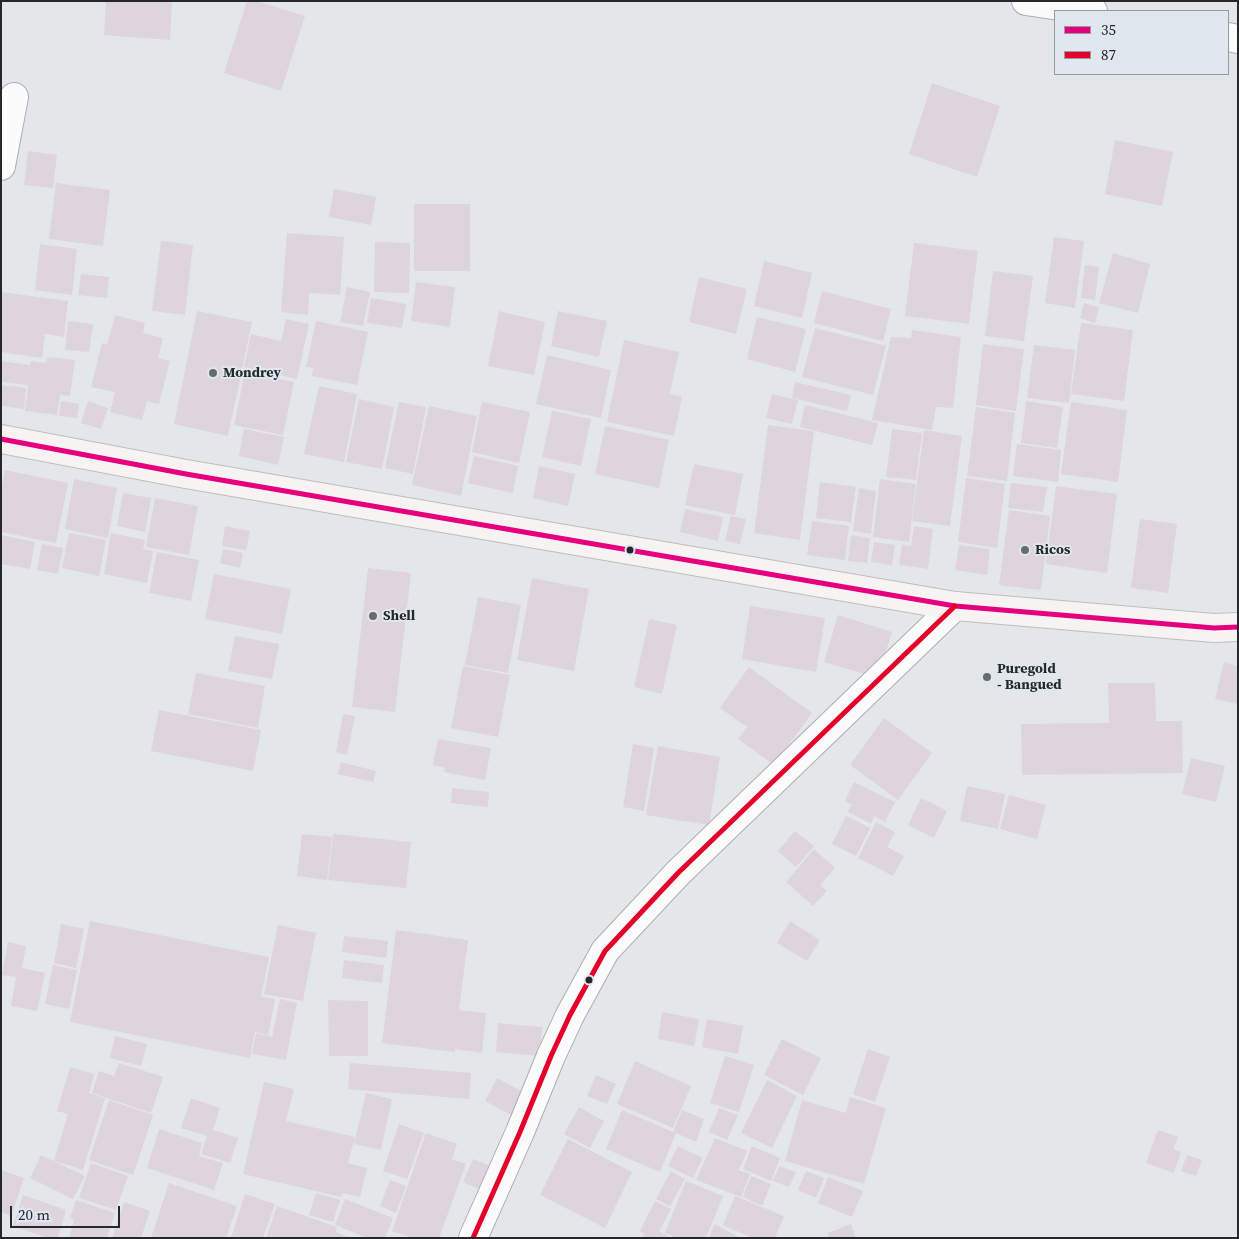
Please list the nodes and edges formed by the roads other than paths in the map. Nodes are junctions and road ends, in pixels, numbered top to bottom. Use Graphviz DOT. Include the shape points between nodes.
graph roads {
  1 [pos="1026,1"];
  2 [pos="1086,10"];
  3 [pos="14,97"];
  4 [pos="1,166"];
  5 [pos="1,438"];
  6 [pos="954,606"];
  7 [pos="1238,627"];
  8 [pos="473,1238"];
  1 -- 2 [label="street"];
  3 -- 4 [label="street"];
  5 -- 6 [label="main road" via="196,475"];
  6 -- 7 [label="main road" via="1214,628"];
  6 -- 8 [label="street" via="678,874 605,951 551,1056"];
}
